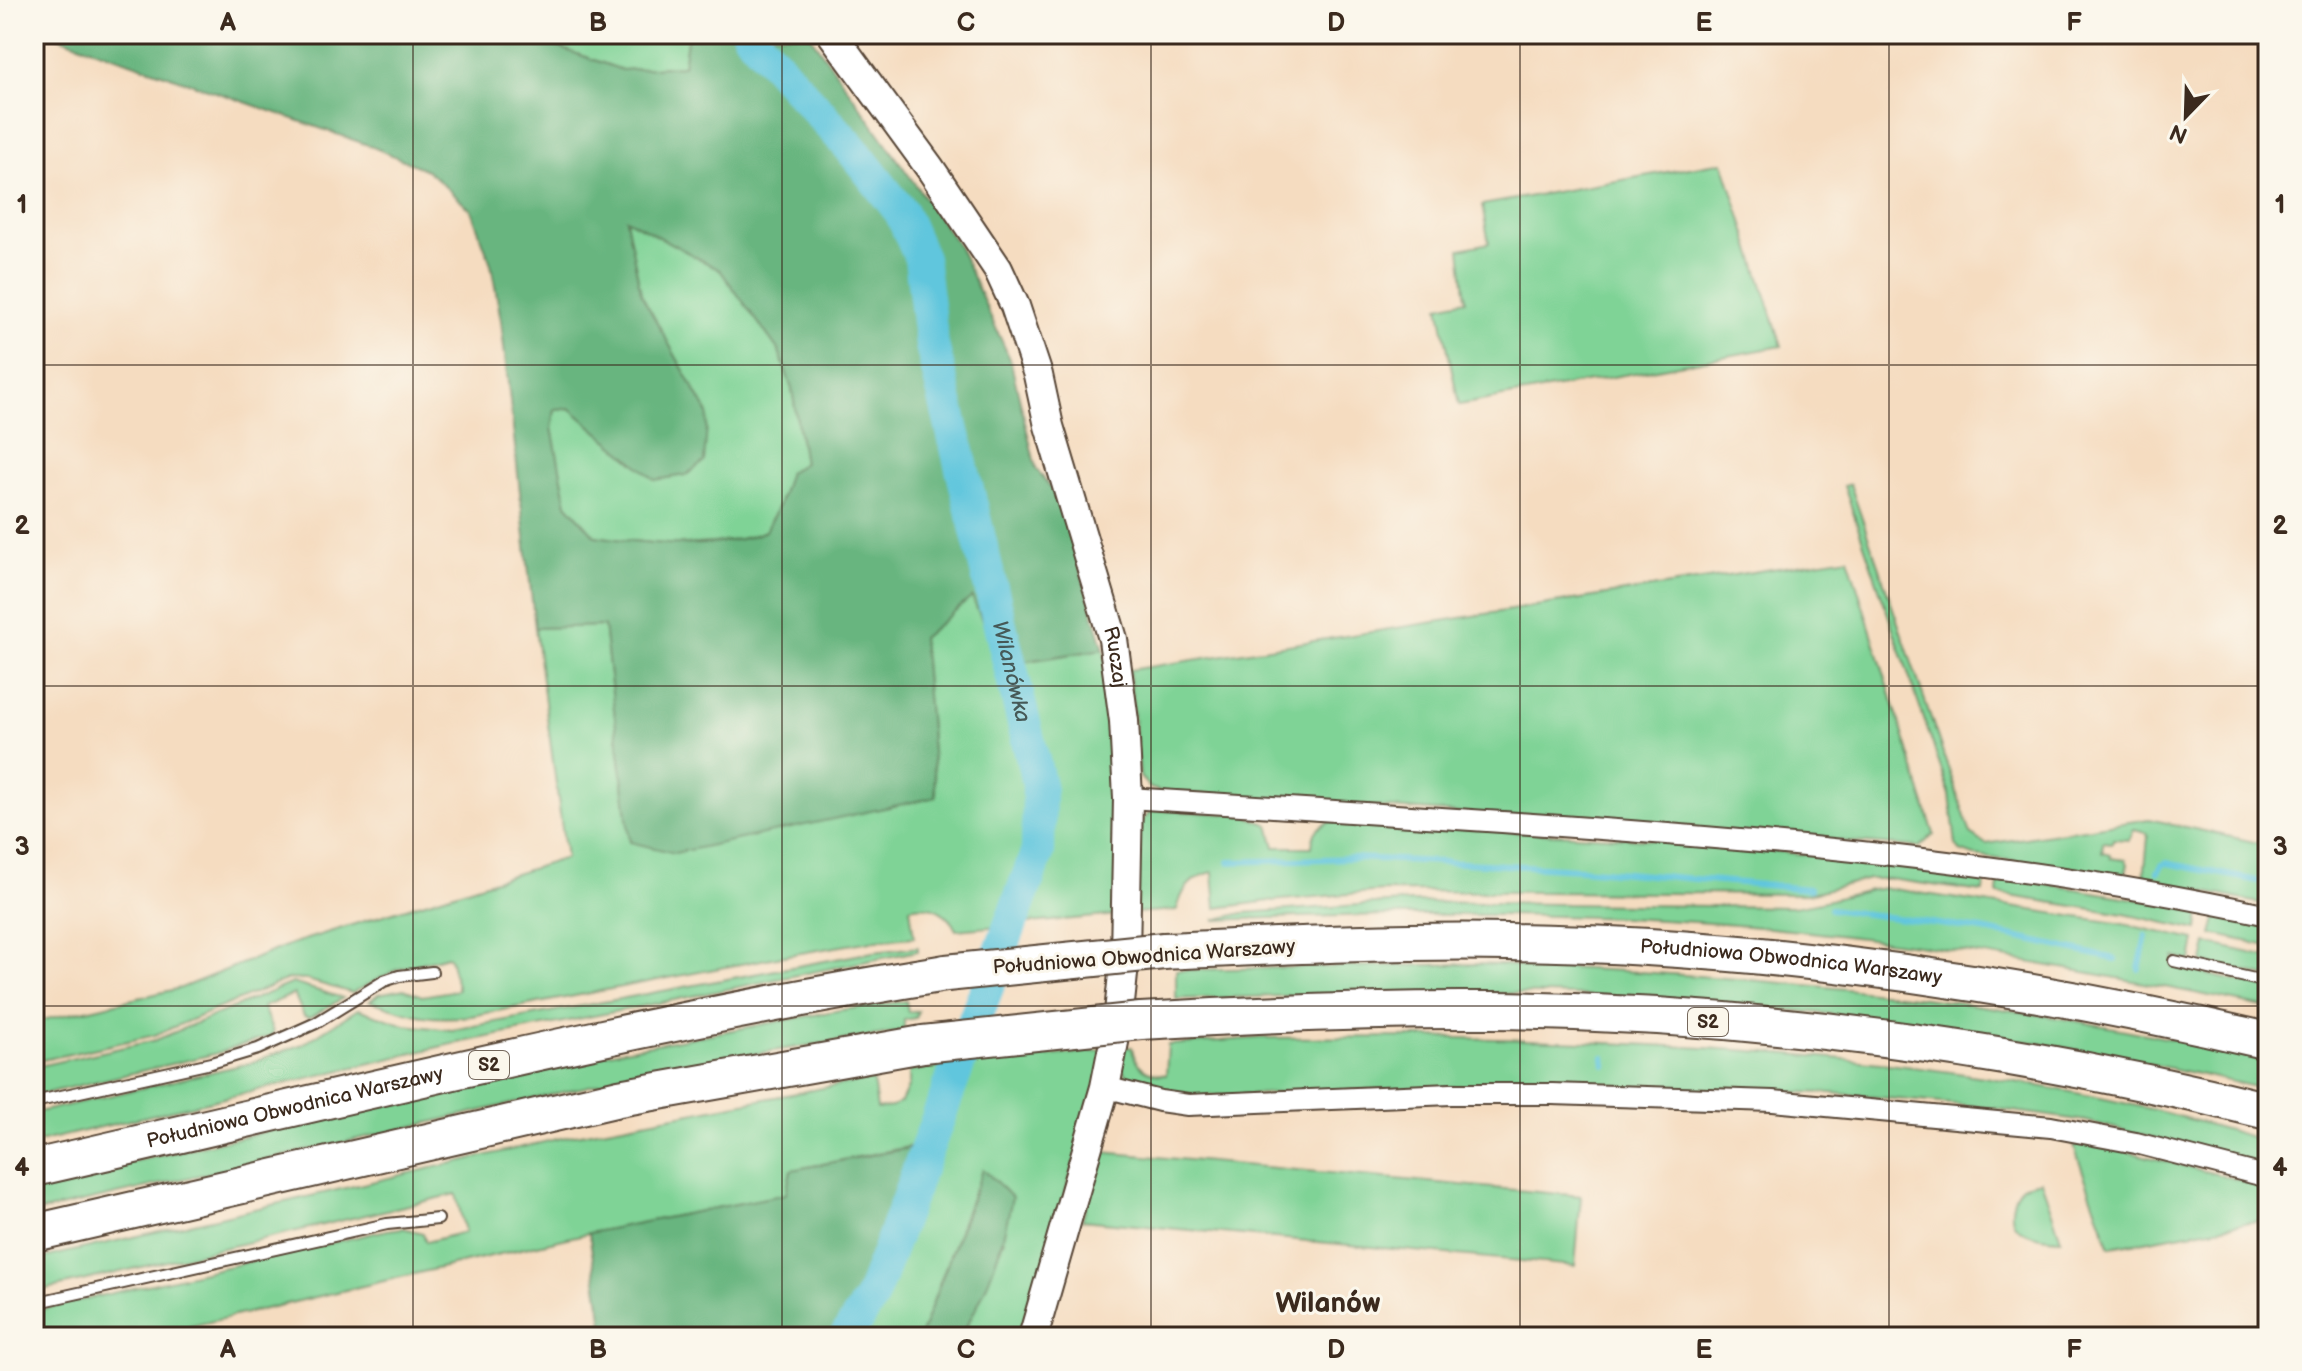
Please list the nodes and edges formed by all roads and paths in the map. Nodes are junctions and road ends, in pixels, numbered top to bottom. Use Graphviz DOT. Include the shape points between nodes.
graph roads {
  1 [pos="832,34"];
  2 [pos="1128,798"];
  3 [pos="2268,915"];
  4 [pos="2174,961"];
  5 [pos="432,972"];
  6 [pos="2268,982"];
  7 [pos="2268,1041"];
  8 [pos="1105,1087"];
  9 [pos="34,1102"];
  10 [pos="2268,1111"];
  11 [pos="34,1168"];
  12 [pos="2268,1177"];
  13 [pos="438,1219"];
  14 [pos="34,1233"];
  15 [pos="34,1303"];
  16 [pos="1033,1337"];
  1 -- 2 [label="street, Ruczaj" via="998,269 1015,306 1113,639"];
  2 -- 3 [label="street" via="1770,841 1992,866"];
  2 -- 8 [label="street, Ruczaj" via="1125,955"];
  4 -- 6 [label="lane"];
  5 -- 9 [label="lane" via="384,981 316,1023 258,1049"];
  7 -- 11 [label="highway, Południowa Obwodnica Warszawy / S2, bridge" via="2026,990 1734,953 1508,942 1164,951 946,973 827,992"];
  8 -- 12 [label="street" via="1188,1105 1451,1094 1773,1101 2051,1127"];
  8 -- 16 [label="street, Ruczaj"];
  10 -- 14 [label="highway, S2, bridge" via="2013,1057 1784,1027 1493,1010 1141,1021 923,1044 619,1098"];
  13 -- 15 [label="lane" via="387,1224"];
}
